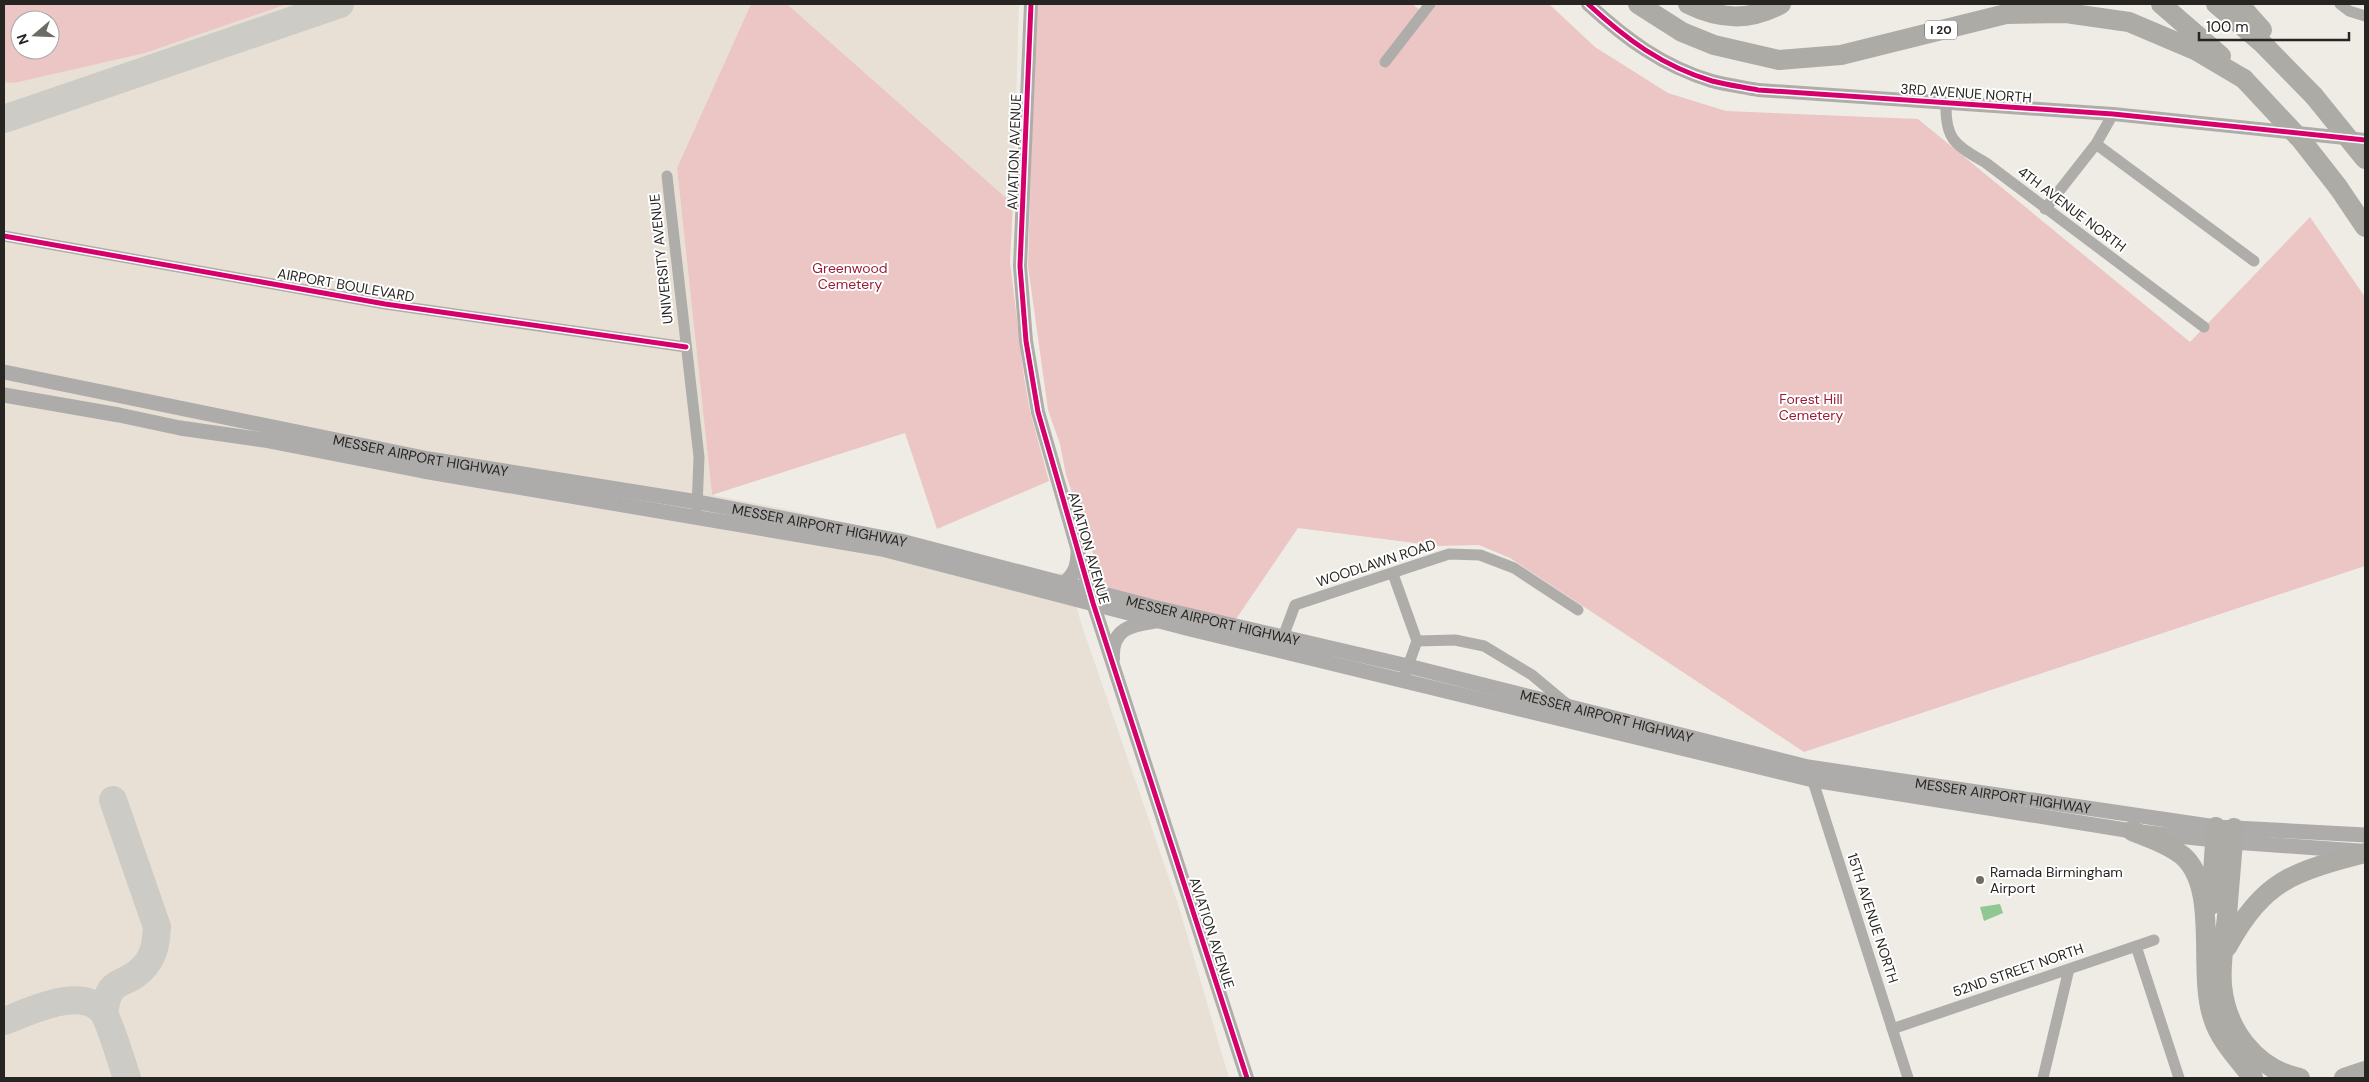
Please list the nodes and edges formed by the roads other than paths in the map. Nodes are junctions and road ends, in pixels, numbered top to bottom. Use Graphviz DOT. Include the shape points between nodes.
graph roads {
  1 [pos="1031,4"];
  2 [pos="1428,4"];
  3 [pos="1588,4"];
  4 [pos="1638,4"];
  5 [pos="1688,4"];
  6 [pos="1781,4"];
  7 [pos="2161,4"];
  8 [pos="2216,4"];
  9 [pos="2239,4"];
  10 [pos="2340,4"];
  11 [pos="2365,16"];
  12 [pos="1385,62"];
  13 [pos="2296,75"];
  14 [pos="2244,79"];
  15 [pos="1946,103"];
  16 [pos="2113,114"];
  17 [pos="2365,140"];
  18 [pos="2096,144"];
  19 [pos="2365,159"];
  20 [pos="667,176"];
  21 [pos="2045,208"];
  22 [pos="2365,227"];
  23 [pos="4,236"];
  24 [pos="2254,261"];
  25 [pos="2204,327"];
  26 [pos="686,347"];
  27 [pos="4,372"];
  28 [pos="4,395"];
  29 [pos="698,502"];
  30 [pos="696,518"];
  31 [pos="1078,552"];
  32 [pos="1393,574"];
  33 [pos="1064,583"];
  34 [pos="1091,596"];
  35 [pos="1578,610"];
  36 [pos="1159,621"];
  37 [pos="1284,637"];
  38 [pos="1417,641"];
  39 [pos="1406,673"];
  40 [pos="1116,677"];
  41 [pos="1570,707"];
  42 [pos="1811,774"];
  43 [pos="2132,831"];
  44 [pos="2225,834"];
  45 [pos="2365,835"];
  46 [pos="2365,852"];
  47 [pos="2154,940"];
  48 [pos="2136,946"];
  49 [pos="2224,954"];
  50 [pos="2069,969"];
  51 [pos="2206,988"];
  52 [pos="1892,1029"];
  53 [pos="2365,1071"];
  54 [pos="1247,1078"];
  55 [pos="1908,1078"];
  56 [pos="2043,1078"];
  57 [pos="2179,1078"];
  58 [pos="2254,1078"];
  59 [pos="2300,1078"];
  60 [pos="2344,1078"];
  1 -- 31 [label="street, AVIATION AVENUE" via="1020,266 1026,341 1038,412"];
  2 -- 12 [label="street"];
  3 -- 15 [label="street, 3RD AVENUE NORTH" via="1628,40 1666,63 1712,81 1758,90"];
  4 -- 14 [label="highway, I 20" via="1682,32 1714,45 1779,60 1841,55 2006,14 2066,13 2129,22 2195,50"];
  5 -- 6 [label="highway" via="1728,18 1750,17"];
  7 -- 14 [label="highway"];
  8 -- 13 [label="highway"];
  9 -- 13 [label="highway"];
  10 -- 11 [label="street"];
  13 -- 19 [label="highway, bridge"];
  14 -- 22 [label="highway, I 20, bridge" via="2302,141"];
  15 -- 16 [label="street, 3RD AVENUE NORTH"];
  15 -- 21 [label="street, 4TH AVENUE NORTH" via="1946,127 1963,150 1986,163"];
  16 -- 17 [label="street, 3RD AVENUE NORTH"];
  16 -- 18 [label="street"];
  18 -- 21 [label="street"];
  18 -- 24 [label="street"];
  20 -- 26 [label="street, UNIVERSITY AVENUE"];
  21 -- 25 [label="street, 4TH AVENUE NORTH"];
  23 -- 26 [label="street, AIRPORT BOULEVARD" via="386,304"];
  26 -- 29 [label="street, UNIVERSITY AVENUE" via="699,457"];
  27 -- 29 [label="main road, MESSER AIRPORT HIGHWAY" via="429,459"];
  28 -- 30 [label="main road, MESSER AIRPORT HIGHWAY"];
  29 -- 30 [label="street, UNIVERSITY AVENUE"];
  29 -- 33 [label="main road, MESSER AIRPORT HIGHWAY" via="901,541"];
  30 -- 34 [label="main road, MESSER AIRPORT HIGHWAY" via="882,549"];
  31 -- 33 [label="main road" via="1075,569"];
  31 -- 34 [label="street, AVIATION AVENUE"];
  32 -- 35 [label="street, WOODLAWN ROAD" via="1449,554 1480,555 1514,568"];
  32 -- 37 [label="street, WOODLAWN ROAD" via="1294,605"];
  32 -- 38 [label="street"];
  33 -- 34 [label="main road, MESSER AIRPORT HIGHWAY"];
  34 -- 36 [label="main road, MESSER AIRPORT HIGHWAY"];
  34 -- 37 [label="main road, MESSER AIRPORT HIGHWAY"];
  34 -- 40 [label="street, AVIATION AVENUE"];
  36 -- 39 [label="main road, MESSER AIRPORT HIGHWAY"];
  36 -- 40 [label="street" via="1122,630 1116,638 1113,656"];
  37 -- 39 [label="main road, MESSER AIRPORT HIGHWAY"];
  38 -- 39 [label="street"];
  38 -- 41 [label="street" via="1455,640 1484,646 1532,676"];
  39 -- 41 [label="main road, MESSER AIRPORT HIGHWAY"];
  39 -- 42 [label="main road, MESSER AIRPORT HIGHWAY"];
  40 -- 54 [label="street, AVIATION AVENUE"];
  41 -- 42 [label="main road, MESSER AIRPORT HIGHWAY"];
  42 -- 43 [label="main road, MESSER AIRPORT HIGHWAY"];
  42 -- 44 [label="main road, MESSER AIRPORT HIGHWAY"];
  42 -- 52 [label="street, 15TH AVENUE NORTH"];
  43 -- 44 [label="main road, MESSER AIRPORT HIGHWAY"];
  43 -- 51 [label="highway" via="2162,843 2184,857 2198,876 2204,893"];
  44 -- 45 [label="main road, MESSER AIRPORT HIGHWAY"];
  44 -- 46 [label="main road, MESSER AIRPORT HIGHWAY"];
  44 -- 49 [label="highway"];
  44 -- 51 [label="highway"];
  46 -- 49 [label="highway" via="2312,867 2288,877 2267,892 2240,924"];
  47 -- 48 [label="street, 52ND STREET NORTH"];
  48 -- 50 [label="street, 52ND STREET NORTH"];
  48 -- 57 [label="street"];
  49 -- 59 [label="highway" via="2222,983 2225,1001 2242,1042 2275,1069"];
  50 -- 52 [label="street, 52ND STREET NORTH"];
  50 -- 56 [label="street"];
  51 -- 58 [label="highway" via="2213,1019 2228,1048"];
  52 -- 55 [label="street, 15TH AVENUE NORTH"];
  53 -- 60 [label="highway"];
}
